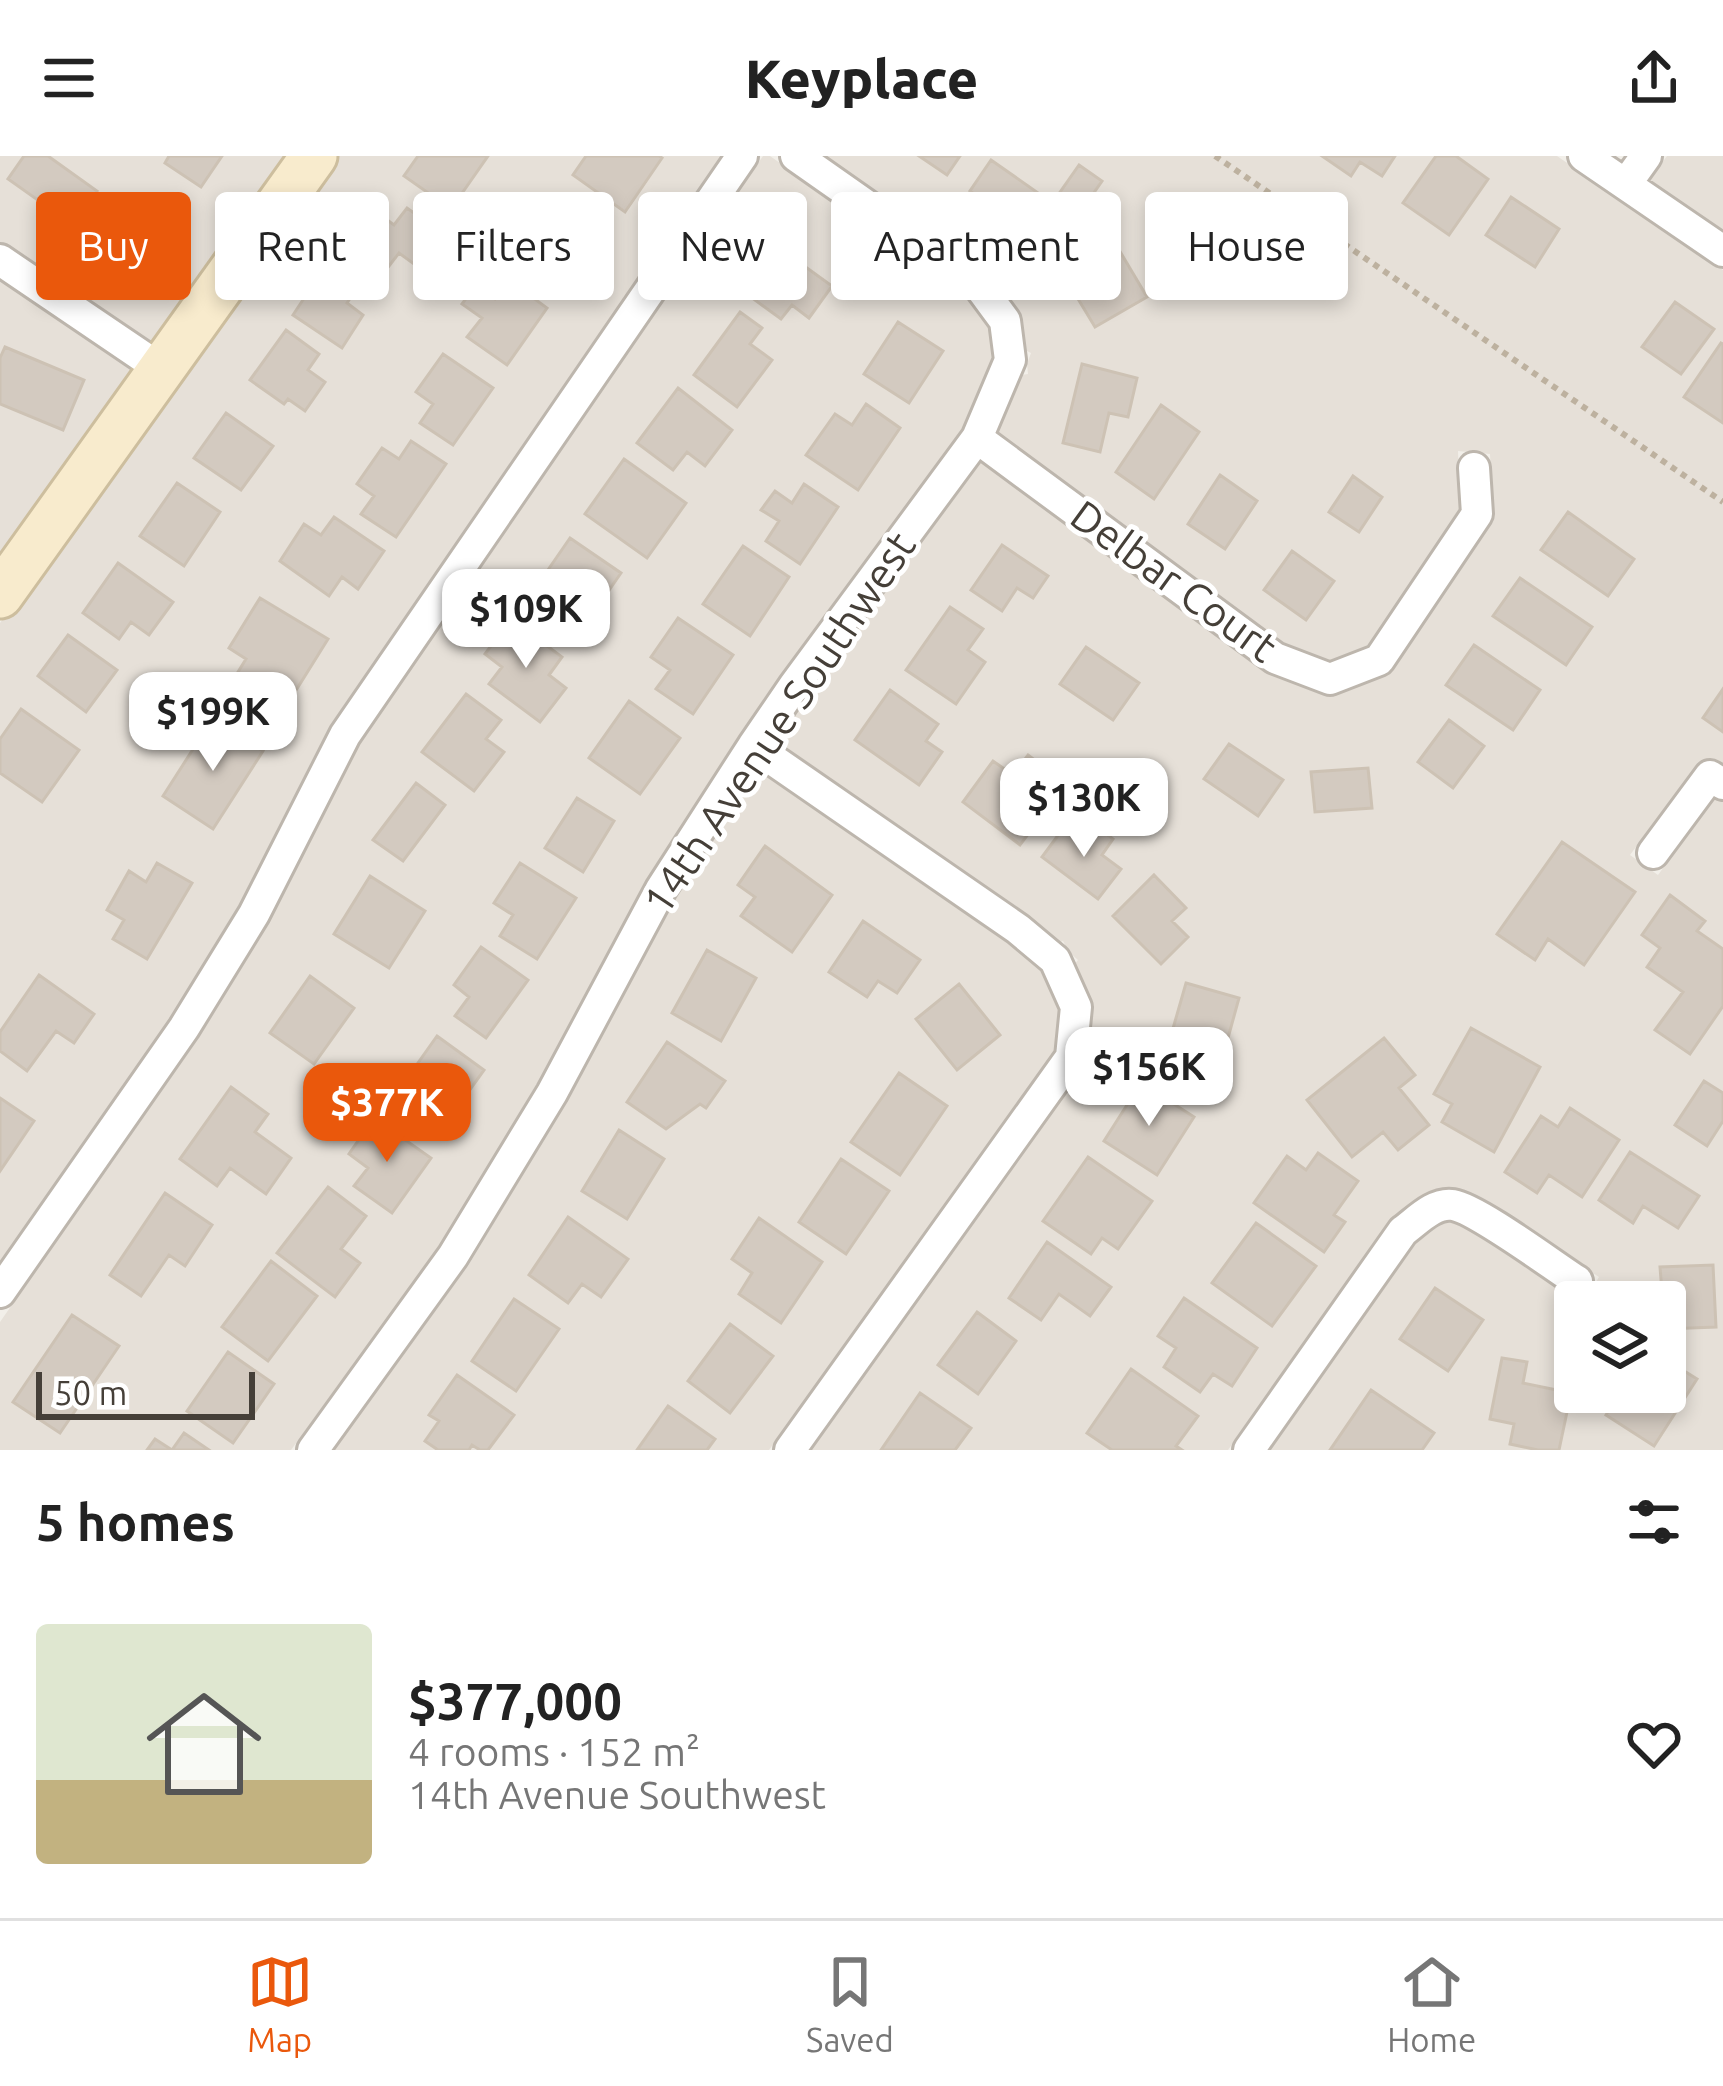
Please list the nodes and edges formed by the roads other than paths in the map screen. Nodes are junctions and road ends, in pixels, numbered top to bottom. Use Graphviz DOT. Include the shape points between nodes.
graph roads {
  1 [pos="314,156"];
  2 [pos="742,156"];
  3 [pos="796,156"];
  4 [pos="1584,156"];
  5 [pos="1646,156"];
  6 [pos="1626,184"];
  7 [pos="1723,251"];
  8 [pos="0,260"];
  9 [pos="161,370"];
  10 [pos="977,439"];
  11 [pos="1474,468"];
  12 [pos="0,595"];
  13 [pos="753,746"];
  14 [pos="1723,784"];
  15 [pos="1653,853"];
  16 [pos="1577,1281"];
  17 [pos="0,1292"];
  18 [pos="313,1450"];
  19 [pos="790,1450"];
  20 [pos="1249,1450"];
  1 -- 9 [label="street"];
  2 -- 17 [label="street" via="345,735 254,914 184,1028"];
  3 -- 10 [label="street, 14th Avenue Southwest" via="977,283 1005,321 1010,360"];
  4 -- 6 [label="street"];
  5 -- 6 [label="street"];
  6 -- 7 [label="street"];
  8 -- 9 [label="street"];
  9 -- 12 [label="street"];
  10 -- 11 [label="street, Delbar Court" via="1275,658 1330,679 1379,660 1477,514"];
  10 -- 13 [label="street, 14th Avenue Southwest"];
  13 -- 18 [label="street, 14th Avenue Southwest" via="661,889 453,1256"];
  13 -- 19 [label="street" via="1018,929 1055,961 1076,1007 1071,1057"];
  14 -- 15 [label="street" via="1709,776"];
  16 -- 20 [label="street" via="1474,1214 1451,1204 1434,1208 1403,1231"];
}
